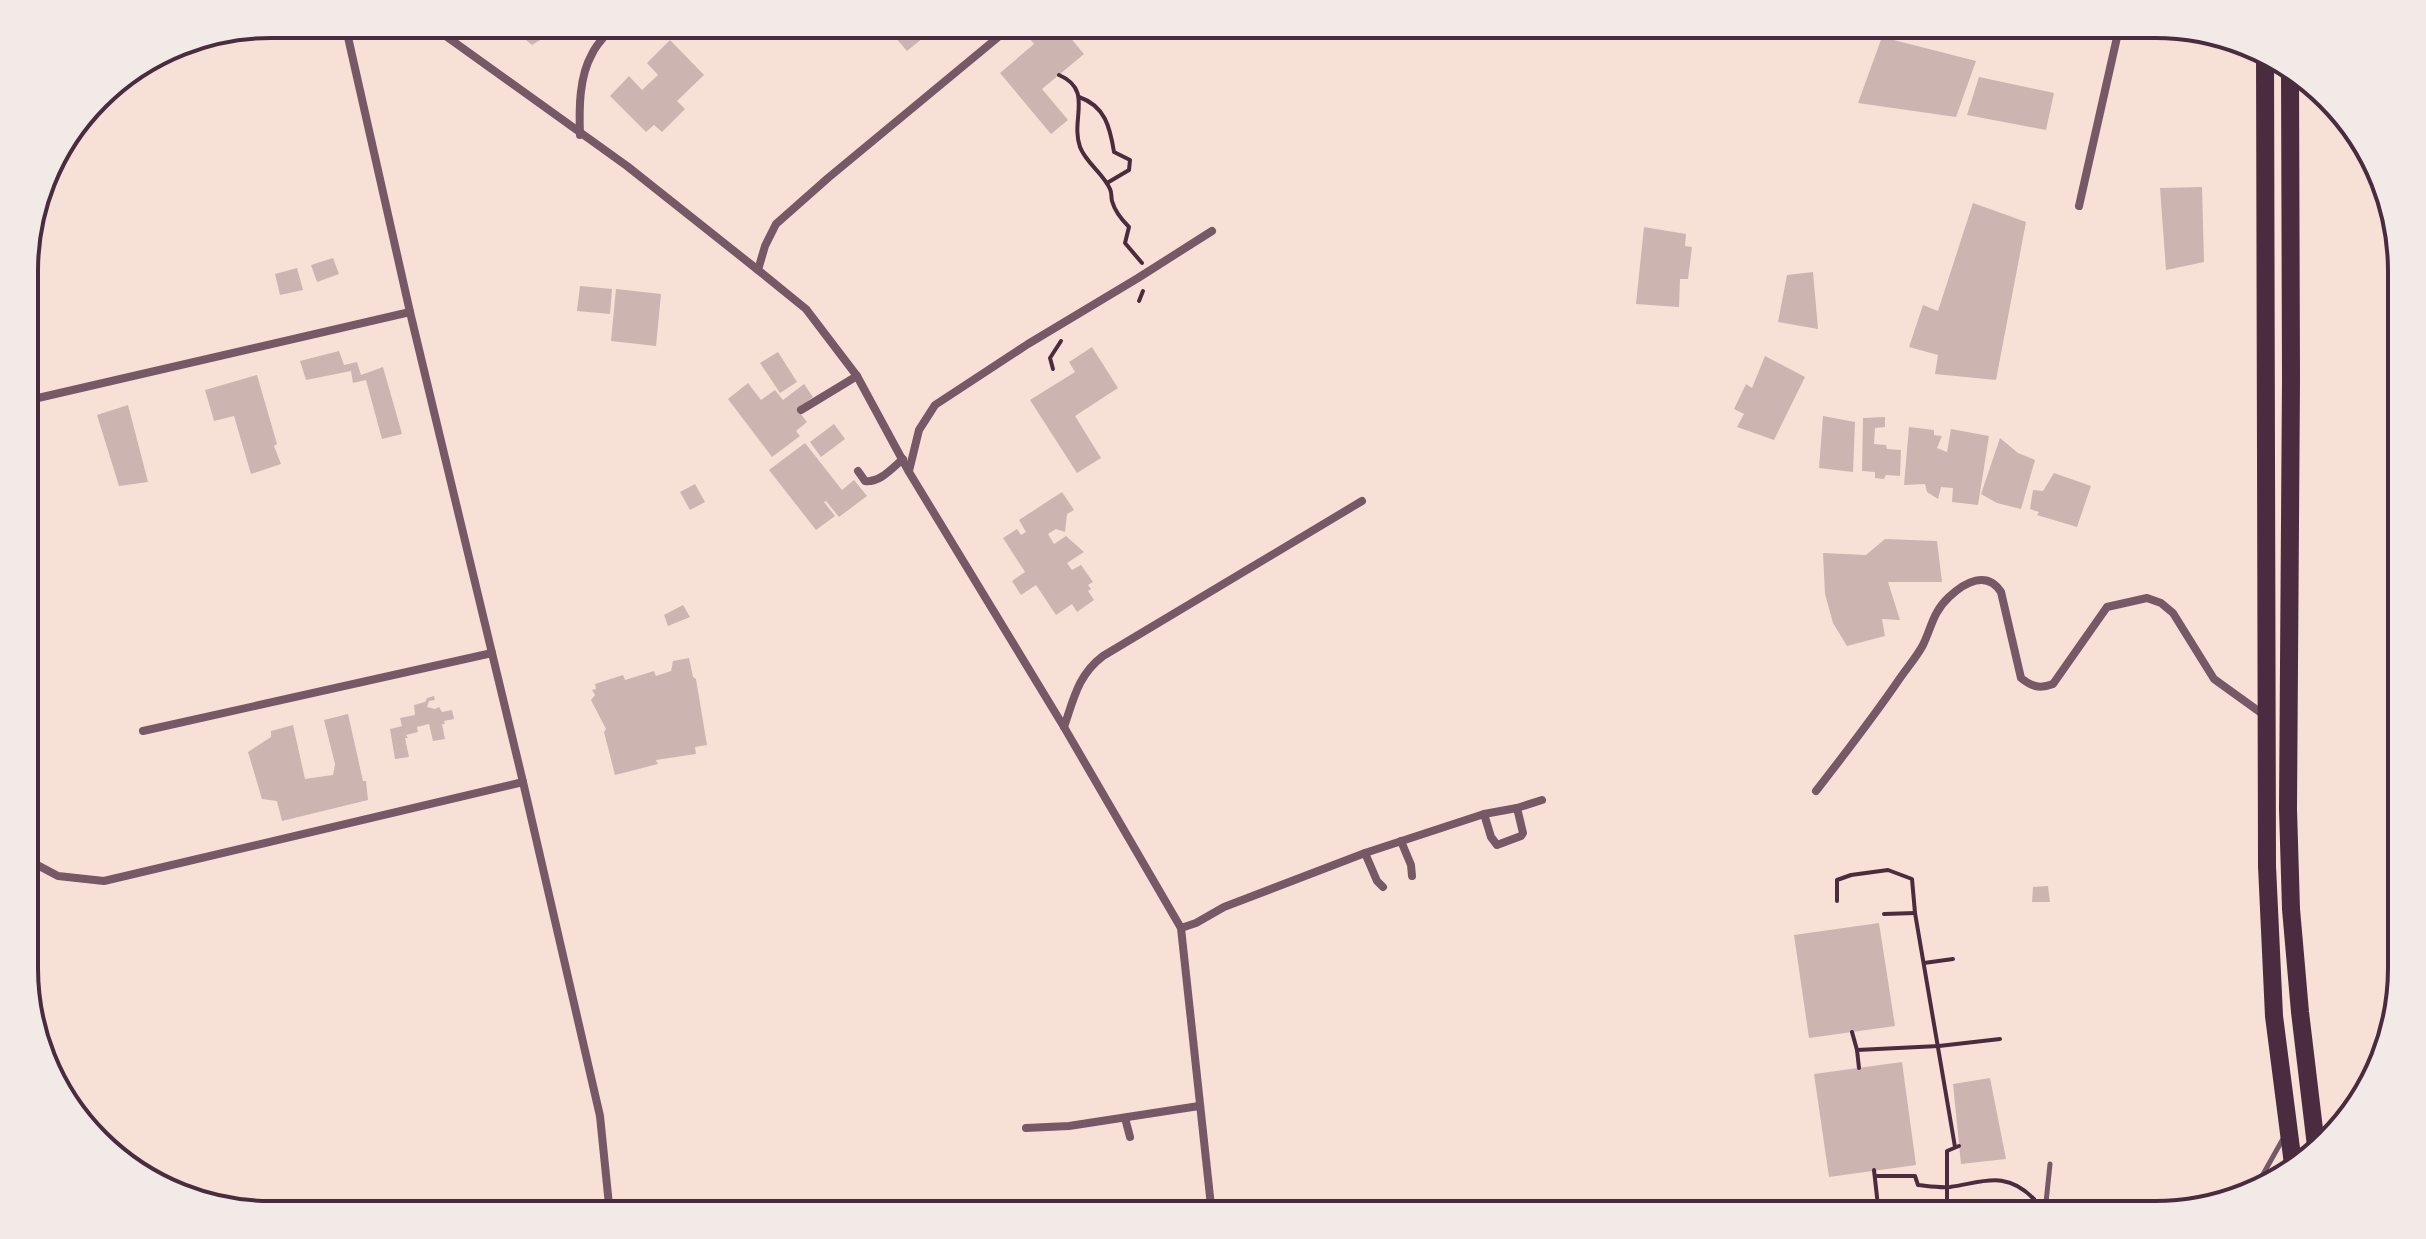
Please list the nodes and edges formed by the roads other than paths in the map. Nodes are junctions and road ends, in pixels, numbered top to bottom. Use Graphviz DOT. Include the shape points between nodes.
graph roads {
  1 [pos="348,38"];
  2 [pos="448,38"];
  3 [pos="604,38"];
  4 [pos="997,38"];
  5 [pos="2117,38"];
  6 [pos="2265,66"];
  7 [pos="2290,81"];
  8 [pos="580,135"];
  9 [pos="2079,206"];
  10 [pos="1212,231"];
  11 [pos="758,270"];
  12 [pos="410,312"];
  13 [pos="857,376"];
  14 [pos="38,398"];
  15 [pos="801,410"];
  16 [pos="903,459"];
  17 [pos="858,471"];
  18 [pos="909,472"];
  19 [pos="1362,501"];
  20 [pos="492,653"];
  21 [pos="2265,716"];
  22 [pos="1064,727"];
  23 [pos="143,731"];
  24 [pos="523,782"];
  25 [pos="1816,791"];
  26 [pos="1542,800"];
  27 [pos="1517,808"];
  28 [pos="1484,814"];
  29 [pos="1401,841"];
  30 [pos="1365,853"];
  31 [pos="38,865"];
  32 [pos="1412,876"];
  33 [pos="1383,887"];
  34 [pos="1181,928"];
  35 [pos="1199,1106"];
  36 [pos="1125,1118"];
  37 [pos="1026,1128"];
  38 [pos="2288,1129"];
  39 [pos="1130,1137"];
  40 [pos="2315,1137"];
  41 [pos="2292,1157"];
  42 [pos="2050,1164"];
  43 [pos="2263,1174"];
  44 [pos="609,1201"];
  45 [pos="1210,1201"];
  46 [pos="2046,1201"];
  1 -- 12 [label="street"];
  2 -- 8 [label="street"];
  3 -- 8 [label="street" via="583,81"];
  4 -- 11 [label="street" via="776,224"];
  5 -- 9 [label="street"];
  6 -- 21 [label="highway"];
  7 -- 40 [label="highway" via="2288,809 2291,909"];
  8 -- 11 [label="street"];
  10 -- 18 [label="street" via="935,405 919,430"];
  11 -- 13 [label="street" via="806,309"];
  12 -- 14 [label="street"];
  12 -- 20 [label="street"];
  13 -- 15 [label="street"];
  13 -- 16 [label="street"];
  16 -- 17 [label="street" via="871,482"];
  16 -- 18 [label="street"];
  18 -- 22 [label="street"];
  19 -- 22 [label="street" via="1103,656 1078,685"];
  20 -- 23 [label="street"];
  20 -- 24 [label="street"];
  21 -- 25 [label="street" via="2214,679 2173,613 2147,598 2107,607 2053,684 2036,687 2021,678 2001,592 1987,579 1978,579 1939,607 1923,644"];
  21 -- 38 [label="highway" via="2269,941"];
  22 -- 34 [label="street"];
  24 -- 31 [label="street" via="104,881 58,876"];
  24 -- 44 [label="street" via="600,1116"];
  26 -- 27 [label="street"];
  27 -- 28 [label="street"];
  27 -- 28 [label="street" via="1523,833 1497,845"];
  28 -- 29 [label="street"];
  29 -- 30 [label="street"];
  29 -- 32 [label="street"];
  30 -- 33 [label="street"];
  30 -- 34 [label="street"];
  34 -- 35 [label="street"];
  35 -- 36 [label="street"];
  35 -- 45 [label="street"];
  36 -- 37 [label="street"];
  36 -- 39 [label="street"];
  38 -- 41 [label="highway"];
  38 -- 43 [label="lane"];
  42 -- 46 [label="lane"];
}
